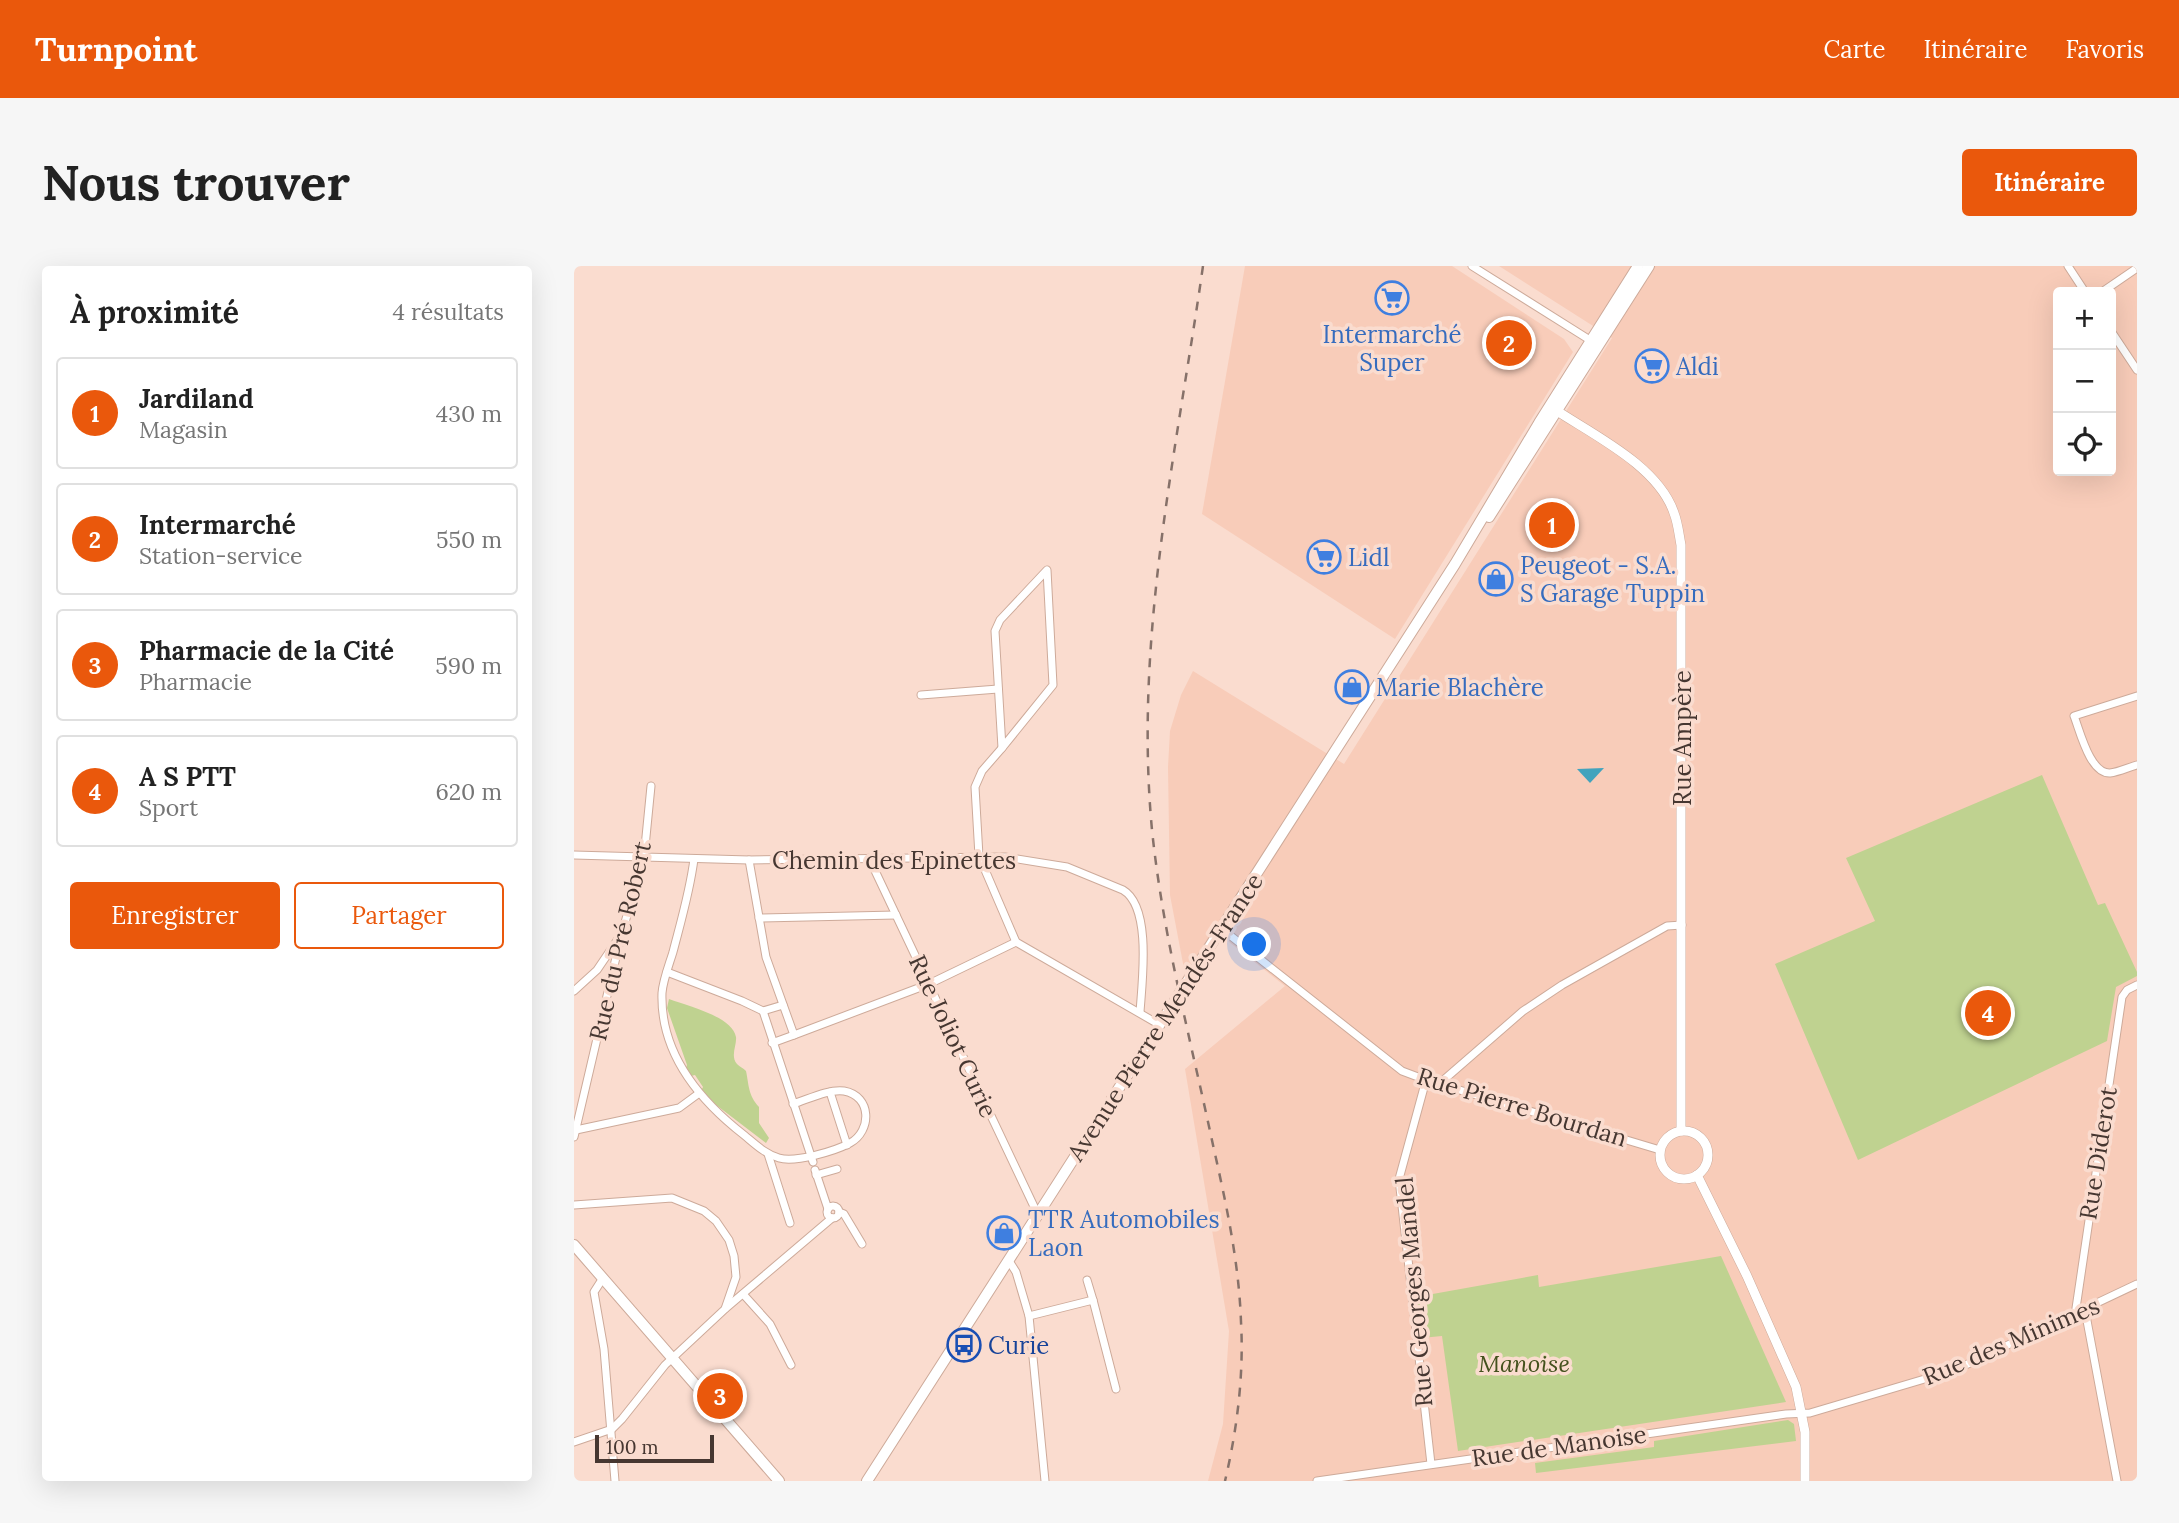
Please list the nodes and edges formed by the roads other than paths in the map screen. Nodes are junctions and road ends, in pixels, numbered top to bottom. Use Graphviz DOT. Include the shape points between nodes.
graph roads {
  1 [pos="1472,266"];
  2 [pos="1639,266"];
  3 [pos="1649,266"];
  4 [pos="2068,266"];
  5 [pos="2137,268"];
  6 [pos="2082,287"];
  7 [pos="2109,287"];
  8 [pos="2116,338"];
  9 [pos="1595,343"];
  10 [pos="2137,370"];
  11 [pos="1552,411"];
  12 [pos="998,689"];
  13 [pos="921,695"];
  14 [pos="2137,696"];
  15 [pos="1002,748"];
  16 [pos="2137,765"];
  17 [pos="651,786"];
  18 [pos="574,855"];
  19 [pos="979,856"];
  20 [pos="644,857"];
  21 [pos="869,858"];
  22 [pos="694,859"];
  23 [pos="749,860"];
  24 [pos="896,915"];
  25 [pos="759,918"];
  26 [pos="1682,925"];
  27 [pos="1222,929"];
  28 [pos="621,936"];
  29 [pos="1016,943"];
  30 [pos="667,972"];
  31 [pos="929,985"];
  32 [pos="2137,985"];
  33 [pos="574,991"];
  34 [pos="783,1005"];
  35 [pos="762,1011"];
  36 [pos="1140,1012"];
  37 [pos="1160,1025"];
  38 [pos="794,1035"];
  39 [pos="772,1043"];
  40 [pos="1426,1080"];
  41 [pos="1439,1084"];
  42 [pos="830,1092"];
  43 [pos="698,1094"];
  44 [pos="793,1104"];
  45 [pos="1681,1131"];
  46 [pos="575,1134"];
  47 [pos="847,1145"];
  48 [pos="1660,1150"];
  49 [pos="768,1154"];
  50 [pos="813,1166"];
  51 [pos="837,1169"];
  52 [pos="1697,1175"];
  53 [pos="574,1205"];
  54 [pos="828,1209"];
  55 [pos="839,1212"];
  56 [pos="1038,1215"];
  57 [pos="832,1218"];
  58 [pos="790,1223"];
  59 [pos="862,1244"];
  60 [pos="574,1245"];
  61 [pos="1009,1261"];
  62 [pos="736,1277"];
  63 [pos="603,1278"];
  64 [pos="1087,1280"];
  65 [pos="2137,1284"];
  66 [pos="749,1288"];
  67 [pos="743,1294"];
  68 [pos="1093,1300"];
  69 [pos="725,1309"];
  70 [pos="2085,1310"];
  71 [pos="2075,1315"];
  72 [pos="1029,1317"];
  73 [pos="672,1358"];
  74 [pos="791,1365"];
  75 [pos="1116,1389"];
  76 [pos="1801,1413"];
  77 [pos="612,1429"];
  78 [pos="574,1442"];
  79 [pos="1431,1464"];
  80 [pos="615,1481"];
  81 [pos="779,1481"];
  82 [pos="867,1481"];
  83 [pos="1045,1481"];
  84 [pos="1317,1481"];
  85 [pos="1805,1481"];
  86 [pos="2117,1481"];
  1 -- 9 [label="street"];
  2 -- 9 [label="main road, Avenue Pierre Mendés-France"];
  3 -- 9 [label="main road, Avenue Pierre Mendés-France"];
  4 -- 6 [label="street"];
  5 -- 7 [label="street"];
  8 -- 10 [label="street"];
  9 -- 11 [label="main road, Avenue Pierre Mendés-France"];
  11 -- 26 [label="street, Rue Ampère" via="1628,457 1658,484 1674,511 1681,545"];
  11 -- 27 [label="main road, Avenue Pierre Mendés-France" via="1488,518 1454,564"];
  12 -- 13 [label="street"];
  12 -- 15 [label="street"];
  12 -- 15 [label="street" via="996,626 1047,570 1053,685"];
  14 -- 16 [label="street" via="2074,716 2099,770 2109,773"];
  15 -- 19 [label="street" via="975,787"];
  17 -- 20 [label="street, Rue du Pré Robert"];
  18 -- 20 [label="street, Chemin des Epinettes"];
  19 -- 21 [label="street, Chemin des Epinettes"];
  19 -- 29 [label="street"];
  19 -- 36 [label="street, Chemin des Epinettes" via="1067,867 1131,894 1143,942"];
  20 -- 22 [label="street, Chemin des Epinettes"];
  20 -- 28 [label="street, Rue du Pré Robert"];
  21 -- 23 [label="street, Chemin des Epinettes"];
  21 -- 24 [label="street, Rue Joliot Curie"];
  22 -- 23 [label="street, Chemin des Epinettes"];
  22 -- 30 [label="street"];
  23 -- 25 [label="street"];
  24 -- 25 [label="street"];
  24 -- 31 [label="street, Rue Joliot Curie"];
  25 -- 34 [label="street" via="766,957"];
  26 -- 41 [label="street" via="1667,926 1562,985 1523,1011"];
  26 -- 45 [label="street, Rue Ampère"];
  27 -- 37 [label="main road, Avenue Pierre Mendés-France"];
  27 -- 40 [label="street, Rue Pierre Bourdan" via="1402,1071"];
  28 -- 33 [label="street" via="597,970"];
  28 -- 46 [label="street, Rue du Pré Robert"];
  29 -- 31 [label="street"];
  29 -- 36 [label="street"];
  30 -- 35 [label="street"];
  30 -- 43 [label="street" via="662,993 665,1022 683,1072"];
  31 -- 38 [label="street"];
  31 -- 56 [label="street, Rue Joliot Curie"];
  32 -- 71 [label="street, Rue Diderot" via="2122,997"];
  34 -- 35 [label="street"];
  34 -- 38 [label="street"];
  35 -- 39 [label="street"];
  36 -- 37 [label="street"];
  37 -- 56 [label="main road, Avenue Pierre Mendés-France"];
  38 -- 39 [label="street"];
  39 -- 44 [label="street"];
  40 -- 41 [label="street, Rue Pierre Bourdan"];
  40 -- 79 [label="street, Rue Georges Mandel" via="1399,1179"];
  41 -- 48 [label="street, Rue Pierre Bourdan"];
  42 -- 44 [label="street"];
  42 -- 47 [label="street"];
  42 -- 47 [label="street" via="853,1094 865,1108 862,1132"];
  43 -- 46 [label="street" via="679,1108"];
  43 -- 49 [label="street"];
  44 -- 50 [label="street"];
  45 -- 48 [label="street" via="1669,1136"];
  45 -- 52 [label="street" via="1697,1135 1707,1149 1706,1166"];
  47 -- 50 [label="street"];
  48 -- 52 [label="street" via="1661,1164 1670,1175 1684,1179"];
  49 -- 50 [label="street"];
  49 -- 58 [label="street"];
  50 -- 51 [label="street"];
  50 -- 54 [label="street"];
  52 -- 76 [label="street" via="1796,1387"];
  53 -- 62 [label="street" via="672,1198 704,1210 729,1240"];
  54 -- 55 [label="street" via="835,1206"];
  54 -- 57 [label="street"];
  55 -- 57 [label="street"];
  55 -- 59 [label="street"];
  56 -- 61 [label="main road, Avenue Pierre Mendés-France"];
  57 -- 66 [label="street"];
  60 -- 63 [label="main road"];
  61 -- 72 [label="street"];
  61 -- 82 [label="main road, Avenue Pierre Mendés-France"];
  62 -- 66 [label="street"];
  62 -- 69 [label="street"];
  63 -- 73 [label="main road"];
  63 -- 77 [label="street" via="593,1292"];
  64 -- 68 [label="street"];
  65 -- 70 [label="street, Rue des Minimes"];
  66 -- 67 [label="street"];
  67 -- 69 [label="street"];
  67 -- 74 [label="street" via="770,1324"];
  68 -- 72 [label="street"];
  68 -- 75 [label="street"];
  69 -- 73 [label="street"];
  70 -- 71 [label="street, Rue des Minimes"];
  70 -- 86 [label="street"];
  71 -- 76 [label="street, Rue des Minimes" via="1955,1370"];
  72 -- 83 [label="street"];
  73 -- 77 [label="street"];
  73 -- 81 [label="main road"];
  76 -- 79 [label="street, Rue de Manoise"];
  76 -- 85 [label="street"];
  77 -- 78 [label="street"];
  77 -- 80 [label="street"];
  79 -- 84 [label="street, Rue de Manoise"];
}
